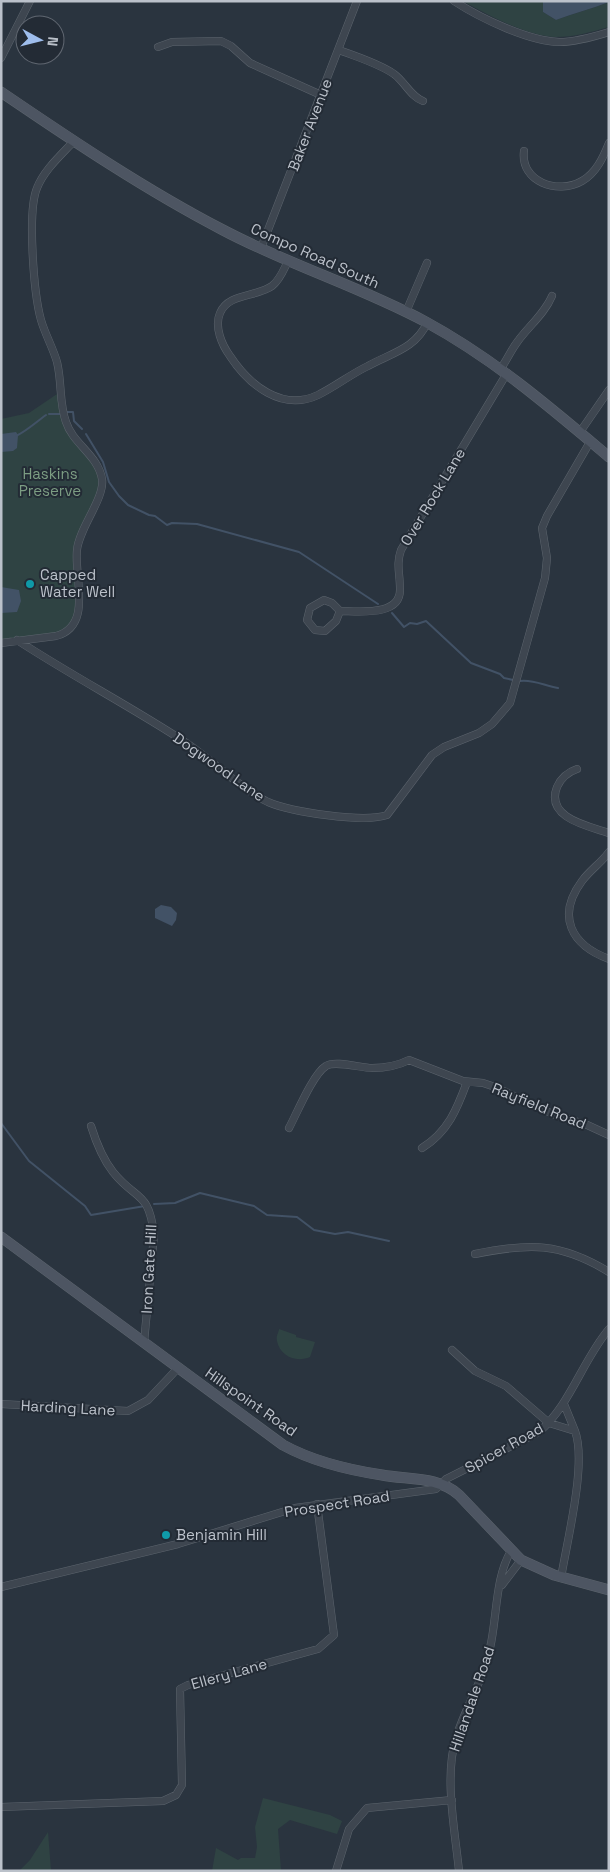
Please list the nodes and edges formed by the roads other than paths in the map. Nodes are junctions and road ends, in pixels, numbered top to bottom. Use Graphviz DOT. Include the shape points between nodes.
graph roads {
  1 [pos="30,1"];
  2 [pos="357,1"];
  3 [pos="454,1"];
  4 [pos="609,32"];
  5 [pos="158,47"];
  6 [pos="339,50"];
  7 [pos="1,58"];
  8 [pos="1,92"];
  9 [pos="321,95"];
  10 [pos="423,101"];
  11 [pos="74,141"];
  12 [pos="609,144"];
  13 [pos="524,151"];
  14 [pos="261,248"];
  15 [pos="288,260"];
  16 [pos="427,263"];
  17 [pos="552,296"];
  18 [pos="406,312"];
  19 [pos="427,323"];
  20 [pos="504,371"];
  21 [pos="609,390"];
  22 [pos="580,432"];
  23 [pos="590,442"];
  24 [pos="609,457"];
  25 [pos="340,612"];
  26 [pos="44,638"];
  27 [pos="17,640"];
  28 [pos="1,643"];
  29 [pos="40,655"];
  30 [pos="577,769"];
  31 [pos="609,833"];
  32 [pos="609,852"];
  33 [pos="609,959"];
  34 [pos="467,1082"];
  35 [pos="91,1126"];
  36 [pos="289,1128"];
  37 [pos="609,1135"];
  38 [pos="422,1148"];
  39 [pos="1,1237"];
  40 [pos="475,1254"];
  41 [pos="609,1272"];
  42 [pos="609,1329"];
  43 [pos="144,1343"];
  44 [pos="452,1350"];
  45 [pos="178,1368"];
  46 [pos="1,1404"];
  47 [pos="564,1404"];
  48 [pos="549,1423"];
  49 [pos="574,1431"];
  50 [pos="440,1485"];
  51 [pos="317,1504"];
  52 [pos="511,1552"];
  53 [pos="521,1560"];
  54 [pos="561,1578"];
  55 [pos="1,1587"];
  56 [pos="500,1588"];
  57 [pos="609,1590"];
  58 [pos="452,1800"];
  59 [pos="1,1807"];
  60 [pos="336,1871"];
  61 [pos="459,1871"];
  1 -- 7 [label="street"];
  2 -- 6 [label="street, Baker Avenue"];
  3 -- 4 [label="street" via="508,28 548,41 576,40"];
  5 -- 9 [label="street" via="172,42 221,41 250,63"];
  6 -- 9 [label="street, Baker Avenue"];
  6 -- 10 [label="street" via="392,72 416,99"];
  8 -- 11 [label="street, Compo Road South"];
  9 -- 14 [label="street, Baker Avenue"];
  11 -- 14 [label="street, Compo Road South" via="209,223"];
  11 -- 26 [label="street" via="47,173 35,194 35,274 38,308 57,364 66,423 96,464 102,483 78,542 78,619 63,634"];
  12 -- 13 [label="street" via="595,171 572,186 543,184 532,178 523,159"];
  14 -- 15 [label="street, Compo Road South"];
  15 -- 18 [label="street, Compo Road South"];
  15 -- 19 [label="street" via="273,286 232,301 222,309 218,320 222,342 242,372 275,397 296,400 319,394 367,366 402,351"];
  16 -- 18 [label="street"];
  17 -- 20 [label="street, Over Rock Lane" via="548,306 511,350"];
  18 -- 19 [label="street, Compo Road South"];
  19 -- 20 [label="street, Compo Road South"];
  20 -- 22 [label="street, Compo Road South"];
  20 -- 25 [label="street, Over Rock Lane" via="401,550 397,565 398,598 392,606 382,610"];
  21 -- 22 [label="street"];
  22 -- 23 [label="street, Compo Road South"];
  23 -- 24 [label="street, Compo Road South"];
  23 -- 29 [label="street, Dogwood Lane" via="542,528 547,558 545,578 510,703 492,724 479,733 432,755 387,815 303,812 268,801 140,713"];
  25 -- 25 [label="street, Over Rock Lane" via="325,631 315,630 307,620 310,608 324,600"];
  26 -- 27 [label="street"];
  26 -- 29 [label="street"];
  27 -- 28 [label="street"];
  27 -- 29 [label="street, Dogwood Lane"];
  30 -- 31 [label="street" via="566,775 558,786 555,796 558,810 578,822"];
  32 -- 33 [label="street" via="580,884 569,916 571,929 581,943"];
  34 -- 36 [label="street, Rayfield Road" via="409,1060 379,1068 333,1064 326,1066 315,1080"];
  34 -- 37 [label="street, Rayfield Road" via="495,1087"];
  34 -- 38 [label="street" via="446,1128 438,1138"];
  35 -- 43 [label="street, Iron Gate Hill" via="105,1160 149,1207 152,1218 154,1235"];
  39 -- 43 [label="street, Hillspoint Road"];
  40 -- 41 [label="street" via="540,1246 583,1257"];
  42 -- 47 [label="street, Spicer Road" via="591,1352"];
  43 -- 45 [label="street, Hillspoint Road"];
  44 -- 48 [label="street" via="475,1371 506,1386"];
  45 -- 46 [label="street, Harding Lane" via="148,1400 128,1411"];
  45 -- 50 [label="street, Hillspoint Road" via="261,1431 296,1452 372,1474"];
  47 -- 48 [label="street, Spicer Road"];
  47 -- 49 [label="street"];
  48 -- 49 [label="street"];
  48 -- 50 [label="street, Spicer Road" via="539,1432"];
  49 -- 54 [label="street" via="579,1441 580,1468"];
  50 -- 51 [label="street, Prospect Road" via="436,1489"];
  50 -- 52 [label="street, Hillspoint Road" via="459,1495"];
  51 -- 55 [label="street, Prospect Road" via="161,1548"];
  51 -- 59 [label="street, Ellery Lane" via="334,1635 318,1649 180,1689 182,1785 176,1795 163,1801"];
  52 -- 53 [label="street, Hillspoint Road"];
  52 -- 56 [label="street, Hillandale Road"];
  53 -- 54 [label="street, Hillspoint Road"];
  53 -- 56 [label="street, Hillandale Road"];
  54 -- 57 [label="street, Hillspoint Road"];
  56 -- 58 [label="street, Hillandale Road" via="490,1650 454,1744"];
  58 -- 60 [label="street" via="367,1808 349,1829"];
  58 -- 61 [label="street, Hillandale Road"];
}
